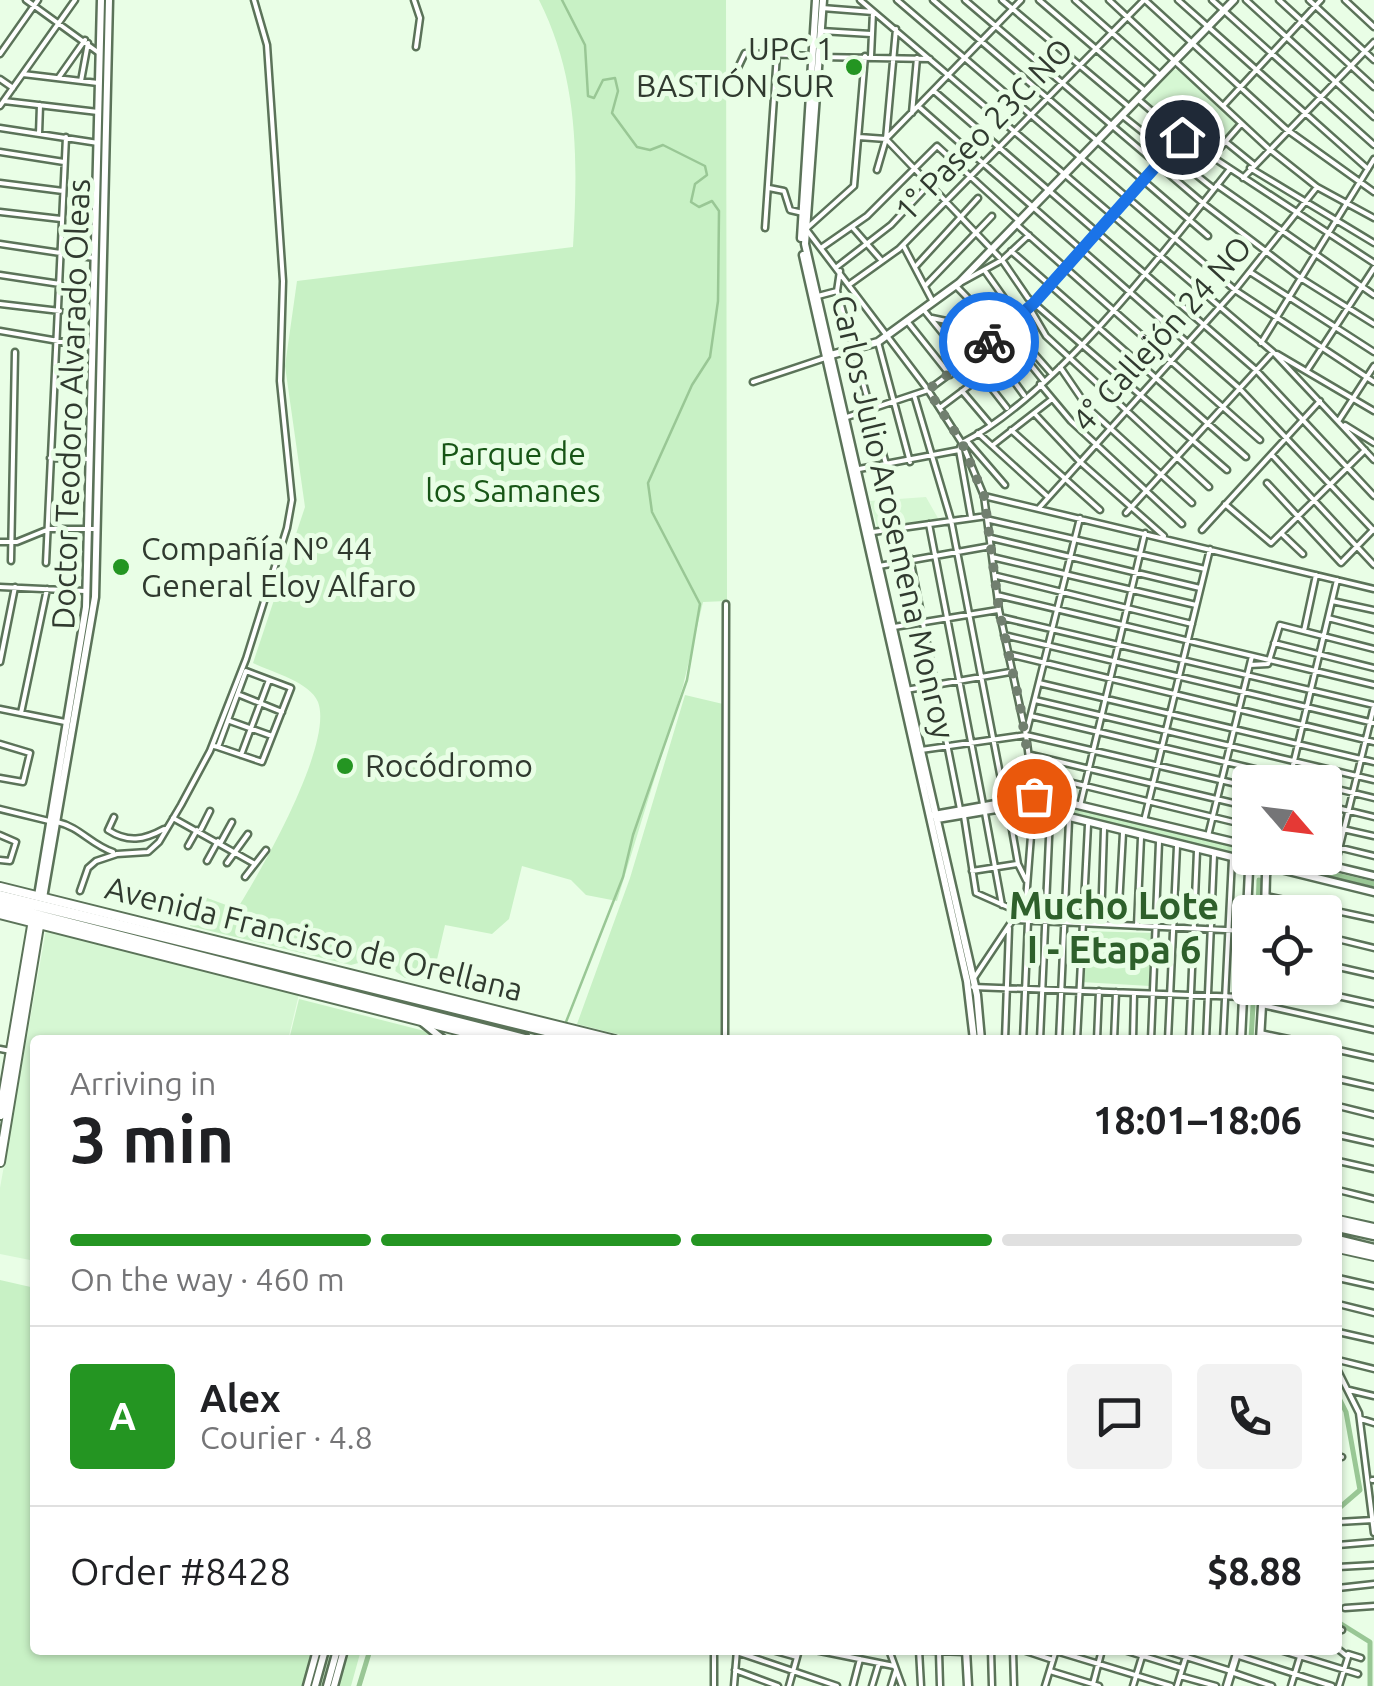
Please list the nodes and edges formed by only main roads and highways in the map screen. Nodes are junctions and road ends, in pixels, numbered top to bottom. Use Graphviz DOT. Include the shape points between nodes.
graph roads {
  1 [pos="101,0"];
  2 [pos="109,0"];
  3 [pos="1234,0"];
  4 [pos="820,3"];
  5 [pos="816,56"];
  6 [pos="804,229"];
  7 [pos="828,355"];
  8 [pos="93,529"];
  9 [pos="92,562"];
  10 [pos="877,566"];
  11 [pos="905,690"];
  12 [pos="1007,805"];
  13 [pos="934,818"];
  14 [pos="53,821"];
  15 [pos="1232,843"];
  16 [pos="1232,860"];
  17 [pos="1342,868"];
  18 [pos="1248,875"];
  19 [pos="1299,875"];
  20 [pos="1374,876"];
  21 [pos="0,887"];
  22 [pos="1374,892"];
  23 [pos="0,896"];
  24 [pos="0,906"];
  25 [pos="38,910"];
  26 [pos="0,914"];
  27 [pos="1262,1005"];
  28 [pos="512,1014"];
  29 [pos="484,1015"];
  30 [pos="418,1020"];
  31 [pos="558,1029"];
  32 [pos="438,1035"];
  33 [pos="476,1035"];
  34 [pos="503,1035"];
  35 [pos="575,1035"];
  36 [pos="977,1035"];
  37 [pos="1241,1035"];
  38 [pos="1260,1035"];
  39 [pos="0,1115"];
  40 [pos="0,1162"];
  41 [pos="1342,1224"];
  42 [pos="1374,1231"];
  43 [pos="1342,1246"];
  44 [pos="1374,1253"];
  45 [pos="316,1655"];
  46 [pos="324,1655"];
  47 [pos="339,1655"];
  48 [pos="966,1655"];
  49 [pos="1237,1655"];
  50 [pos="307,1686"];
  51 [pos="315,1686"];
  52 [pos="330,1686"];
  53 [pos="968,1686"];
  54 [pos="1228,1686"];
  1 -- 8 [label="main road, Doctor Teodoro Alvarado Oleas"];
  2 -- 8 [label="main road, Doctor Teodoro Alvarado Oleas"];
  3 -- 7 [label="main road" via="958,284 878,342"];
  4 -- 5 [label="main road, Carlos Julio Arosemena Monroy"];
  4 -- 5 [label="main road, Carlos Julio Arosemena Monroy"];
  5 -- 6 [label="main road, Carlos Julio Arosemena Monroy"];
  5 -- 6 [label="main road, Carlos Julio Arosemena Monroy"];
  6 -- 7 [label="main road, Carlos Julio Arosemena Monroy"];
  6 -- 7 [label="main road, Carlos Julio Arosemena Monroy" via="800,244"];
  7 -- 10 [label="main road, Carlos Julio Arosemena Monroy"];
  7 -- 10 [label="main road, Carlos Julio Arosemena Monroy"];
  8 -- 9 [label="main road, Doctor Teodoro Alvarado Oleas"];
  9 -- 14 [label="main road, Doctor Teodoro Alvarado Oleas"];
  9 -- 14 [label="main road, Doctor Teodoro Alvarado Oleas" via="94,608"];
  10 -- 11 [label="main road, Carlos Julio Arosemena Monroy"];
  10 -- 11 [label="main road, Carlos Julio Arosemena Monroy"];
  11 -- 13 [label="main road, Carlos Julio Arosemena Monroy"];
  11 -- 13 [label="main road, Carlos Julio Arosemena Monroy"];
  12 -- 13 [label="main road"];
  12 -- 15 [label="main road" via="1034,796"];
  12 -- 16 [label="main road"];
  13 -- 36 [label="main road, Carlos Julio Arosemena Monroy"];
  14 -- 25 [label="main road, Doctor Teodoro Alvarado Oleas"];
  17 -- 20 [label="main road"];
  18 -- 37 [label="main road"];
  19 -- 22 [label="main road"];
  21 -- 25 [label="main road, Avenida Francisco de Orellana"];
  23 -- 25 [label="highway, Avenida Francisco de Orellana"];
  24 -- 25 [label="highway, Avenida Francisco de Orellana"];
  25 -- 26 [label="main road, Avenida Francisco de Orellana"];
  25 -- 28 [label="main road, Avenida Francisco de Orellana"];
  25 -- 29 [label="highway, Avenida Francisco de Orellana"];
  25 -- 30 [label="main road, Avenida Francisco de Orellana"];
  25 -- 34 [label="highway, Avenida Francisco de Orellana"];
  25 -- 39 [label="main road, Doctor Teodoro Alvarado Oleas"];
  25 -- 40 [label="main road, Doctor Teodoro Alvarado Oleas"];
  27 -- 38 [label="main road"];
  28 -- 29 [label="highway"];
  28 -- 31 [label="main road, Avenida Francisco de Orellana"];
  29 -- 31 [label="highway, Avenida Francisco de Orellana"];
  30 -- 32 [label="main road"];
  30 -- 33 [label="main road, Avenida Francisco de Orellana"];
  31 -- 35 [label="highway, Avenida Francisco de Orellana"];
  41 -- 42 [label="highway"];
  43 -- 44 [label="highway"];
  45 -- 50 [label="main road"];
  46 -- 51 [label="main road"];
  47 -- 52 [label="main road"];
  48 -- 53 [label="main road"];
  49 -- 54 [label="main road"];
}
